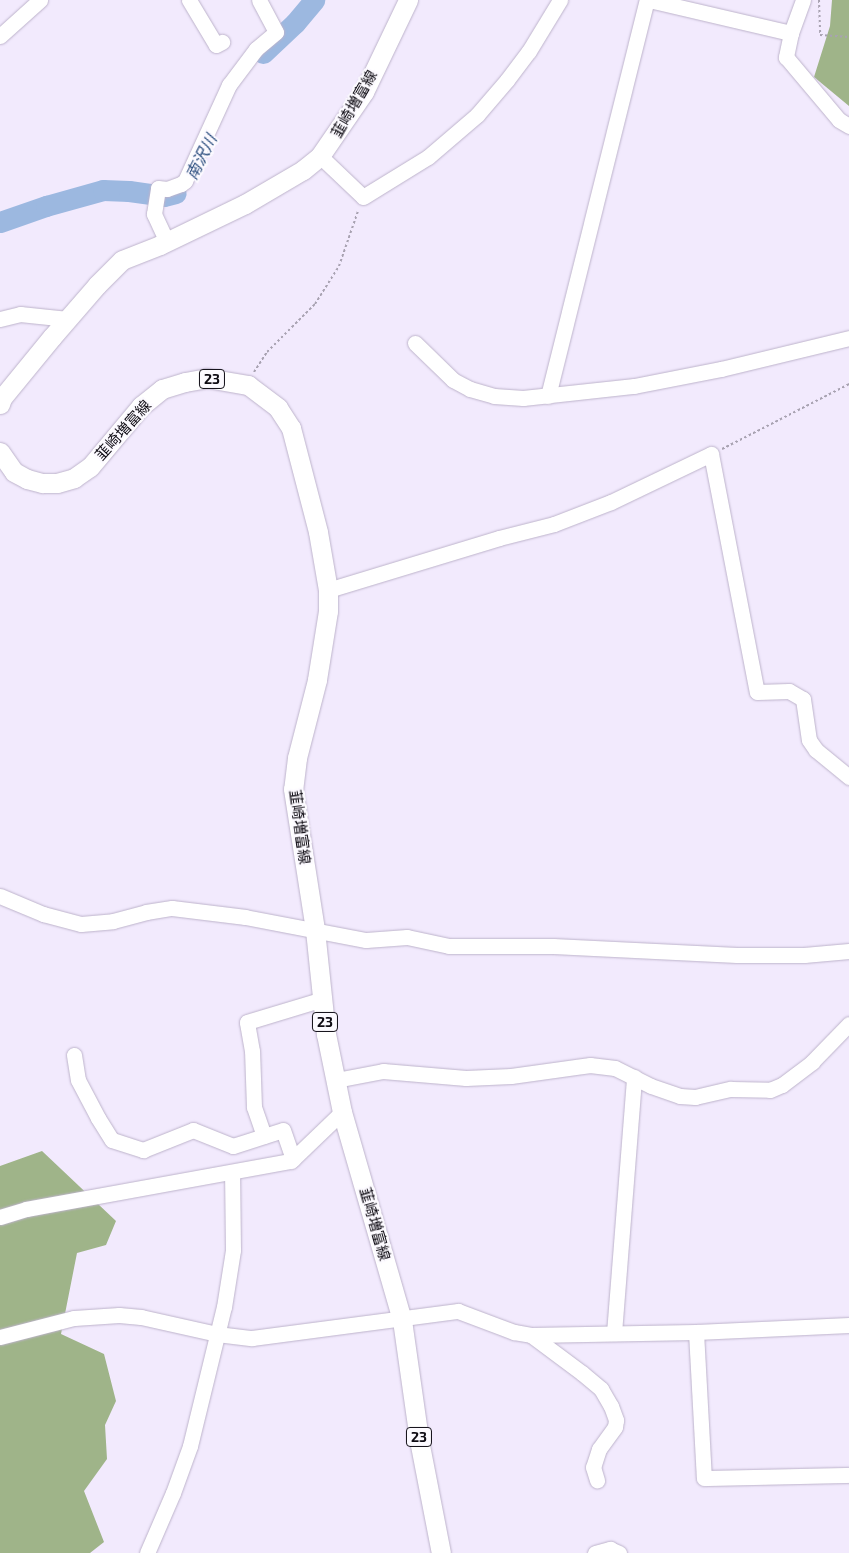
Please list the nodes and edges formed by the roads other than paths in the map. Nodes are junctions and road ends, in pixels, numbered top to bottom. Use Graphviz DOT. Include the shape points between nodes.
graph roads {
  1 [pos="40,0"];
  2 [pos="189,0"];
  3 [pos="259,0"];
  4 [pos="408,0"];
  5 [pos="560,0"];
  6 [pos="648,0"];
  7 [pos="803,0"];
  8 [pos="791,33"];
  9 [pos="0,36"];
  10 [pos="222,42"];
  11 [pos="849,126"];
  12 [pos="320,156"];
  13 [pos="167,242"];
  14 [pos="0,318"];
  15 [pos="68,319"];
  16 [pos="849,338"];
  17 [pos="415,343"];
  18 [pos="548,396"];
  19 [pos="0,404"];
  20 [pos="0,452"];
  21 [pos="328,590"];
  22 [pos="849,777"];
  23 [pos="0,896"];
  24 [pos="315,930"];
  25 [pos="849,951"];
  26 [pos="323,999"];
  27 [pos="849,1024"];
  28 [pos="74,1054"];
  29 [pos="634,1077"];
  30 [pos="336,1080"];
  31 [pos="342,1112"];
  32 [pos="264,1136"];
  33 [pos="293,1159"];
  34 [pos="232,1173"];
  35 [pos="0,1218"];
  36 [pos="402,1320"];
  37 [pos="849,1325"];
  38 [pos="696,1332"];
  39 [pos="217,1334"];
  40 [pos="614,1334"];
  41 [pos="531,1335"];
  42 [pos="0,1337"];
  43 [pos="849,1475"];
  44 [pos="597,1480"];
  45 [pos="147,1553"];
  46 [pos="441,1553"];
  47 [pos="595,1553"];
  48 [pos="620,1553"];
  1 -- 9 [label="street"];
  2 -- 10 [label="street" via="216,45"];
  3 -- 13 [label="street" via="276,32 256,49 229,85 185,181 167,189 158,188 154,214"];
  4 -- 12 [label="main road, 韮崎増富線" via="364,92"];
  5 -- 12 [label="street" via="507,80 477,115 428,157 363,196"];
  6 -- 8 [label="street"];
  6 -- 18 [label="street"];
  7 -- 8 [label="street"];
  8 -- 11 [label="street" via="786,57 839,120"];
  12 -- 13 [label="main road, 韮崎増富線" via="277,187"];
  13 -- 15 [label="main road, 韮崎増富線" via="122,260"];
  14 -- 15 [label="street" via="20,314"];
  15 -- 19 [label="main road, 韮崎増富線"];
  16 -- 18 [label="street" via="712,371 634,386"];
  17 -- 18 [label="street" via="453,380 470,389 494,396"];
  20 -- 21 [label="main road, 韮崎増富線 / 23" via="14,472 42,483 57,483 74,478 90,467 140,406 162,389 207,378 248,385 278,408 291,428 318,532"];
  21 -- 22 [label="street" via="554,524 612,502 711,454 757,692 789,691 803,699 810,740 816,750"];
  21 -- 24 [label="main road, 韮崎増富線 / 23" via="328,611 317,680 297,758 293,789"];
  23 -- 24 [label="street" via="43,914 81,924 113,921 172,908"];
  24 -- 25 [label="street" via="366,940 407,937 449,946 553,946 738,955"];
  24 -- 26 [label="main road, 韮崎増富線 / 23"];
  26 -- 30 [label="main road, 韮崎増富線 / 23" via="326,1034"];
  26 -- 32 [label="street" via="246,1022 252,1051 254,1107"];
  27 -- 29 [label="street" via="812,1062 770,1090 731,1089 694,1097 680,1096"];
  28 -- 32 [label="street" via="78,1080 112,1140 143,1150 194,1130 233,1146"];
  29 -- 30 [label="street" via="615,1068 590,1065 511,1076 466,1078 383,1071"];
  29 -- 40 [label="street"];
  30 -- 31 [label="main road, 韮崎増富線 / 23"];
  31 -- 33 [label="street"];
  31 -- 36 [label="main road, 韮崎増富線 / 23"];
  32 -- 33 [label="street" via="283,1130"];
  33 -- 34 [label="street"];
  34 -- 35 [label="street" via="26,1209"];
  34 -- 39 [label="street" via="232,1250"];
  36 -- 39 [label="street" via="360,1322 252,1338"];
  36 -- 41 [label="street" via="458,1311"];
  36 -- 46 [label="main road, 韮崎増富線 / 23" via="419,1440"];
  37 -- 38 [label="street"];
  38 -- 40 [label="street"];
  38 -- 43 [label="street" via="704,1478"];
  39 -- 42 [label="street" via="142,1316 118,1315 74,1318"];
  39 -- 45 [label="street" via="190,1446"];
  40 -- 41 [label="street"];
  41 -- 44 [label="street" via="601,1389 611,1406 615,1427 599,1449 593,1467"];
  47 -- 48 [label="street" via="610,1549"];
}
